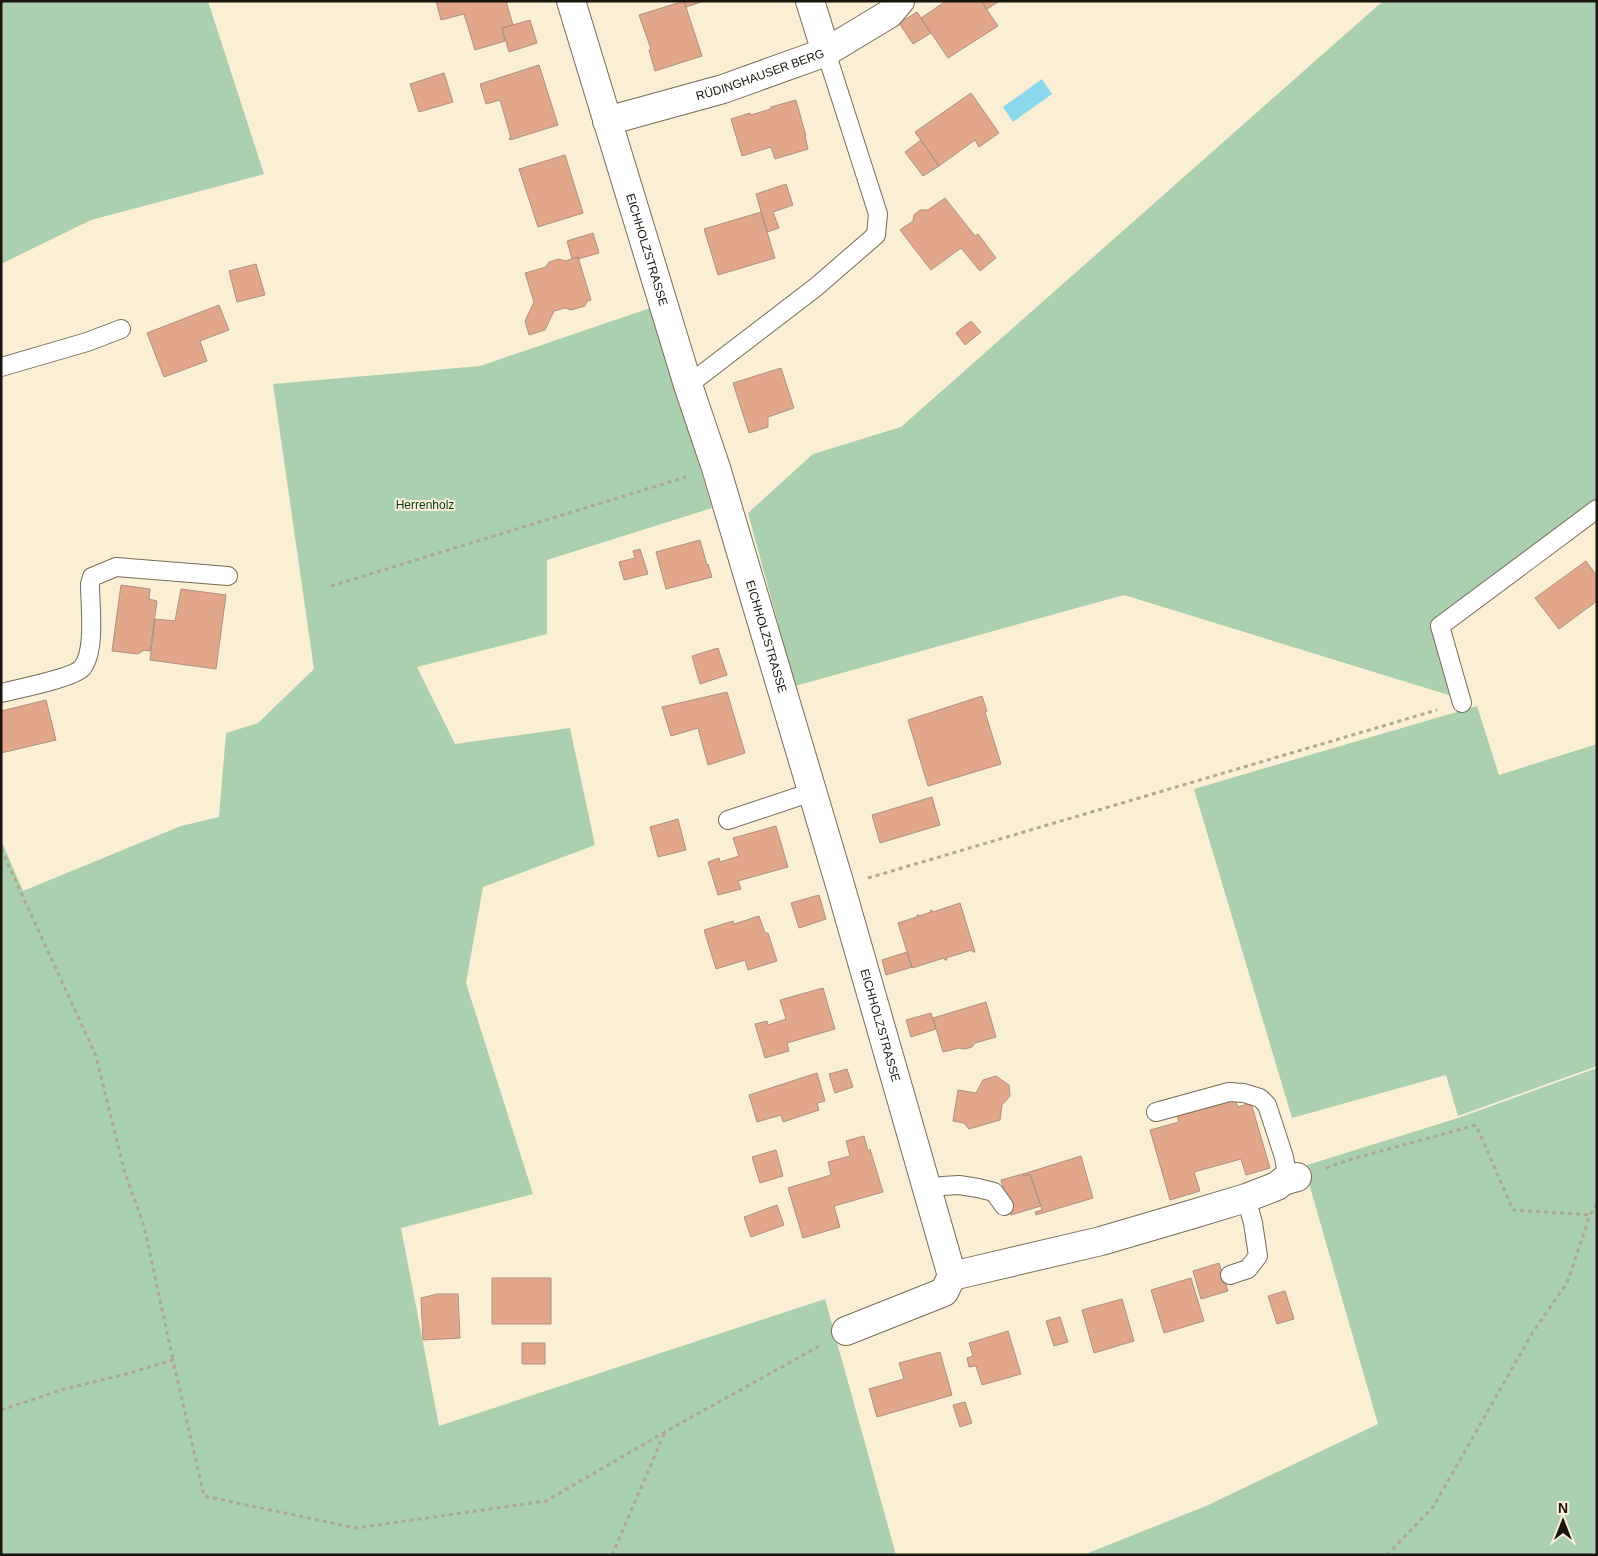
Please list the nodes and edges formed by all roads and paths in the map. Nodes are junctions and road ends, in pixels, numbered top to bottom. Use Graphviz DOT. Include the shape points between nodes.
graph roads {
  1 [pos="570,1"];
  2 [pos="810,1"];
  3 [pos="900,1"];
  4 [pos="826,52"];
  5 [pos="607,121"];
  6 [pos="122,329"];
  7 [pos="1,367"];
  8 [pos="688,385"];
  9 [pos="716,468"];
  10 [pos="1597,509"];
  11 [pos="228,576"];
  12 [pos="331,586"];
  13 [pos="1,693"];
  14 [pos="1462,703"];
  15 [pos="812,792"];
  16 [pos="728,820"];
  17 [pos="1,849"];
  18 [pos="840,885"];
  19 [pos="1156,1112"];
  20 [pos="1290,1179"];
  21 [pos="927,1191"];
  22 [pos="1246,1198"];
  23 [pos="1597,1203"];
  24 [pos="1004,1206"];
  25 [pos="1590,1215"];
  26 [pos="952,1276"];
  27 [pos="1230,1276"];
  28 [pos="846,1331"];
  29 [pos="173,1360"];
  30 [pos="1,1410"];
  31 [pos="665,1432"];
  32 [pos="612,1555"];
  33 [pos="1387,1555"];
  1 -- 5 [label="street, EICHHOLZSTRASSE"];
  2 -- 4 [label="street"];
  3 -- 4 [label="street, RÜDINGHAUSER BERG" via="889,14"];
  4 -- 5 [label="street, RÜDINGHAUSER BERG" via="723,89"];
  4 -- 8 [label="lane" via="878,214 876,235 816,287"];
  5 -- 8 [label="street, EICHHOLZSTRASSE"];
  6 -- 7 [label="lane"];
  8 -- 9 [label="street, EICHHOLZSTRASSE"];
  9 -- 12 [label="path"];
  9 -- 15 [label="street, EICHHOLZSTRASSE"];
  10 -- 14 [label="lane" via="1440,626"];
  11 -- 13 [label="lane" via="116,567 92,577 89,650 81,670"];
  14 -- 18 [label="path"];
  15 -- 16 [label="lane"];
  15 -- 18 [label="street, EICHHOLZSTRASSE"];
  17 -- 29 [label="path" via="96,1056 124,1170 144,1226"];
  18 -- 21 [label="street, EICHHOLZSTRASSE"];
  19 -- 20 [label="lane" via="1228,1092 1260,1098 1267,1105"];
  20 -- 22 [label="street"];
  20 -- 25 [label="path" via="1476,1125 1513,1210"];
  21 -- 24 [label="lane" via="942,1186 978,1188 994,1192"];
  21 -- 26 [label="street, EICHHOLZSTRASSE"];
  22 -- 26 [label="street" via="1100,1241"];
  22 -- 27 [label="lane" via="1258,1256 1248,1269"];
  23 -- 25 [label="path"];
  25 -- 33 [label="path" via="1567,1283 1534,1332 1433,1507"];
  26 -- 28 [label="street" via="944,1292"];
  28 -- 31 [label="path"];
  29 -- 30 [label="path"];
  29 -- 31 [label="path" via="204,1496 356,1528 546,1501"];
  31 -- 32 [label="path"];
}
